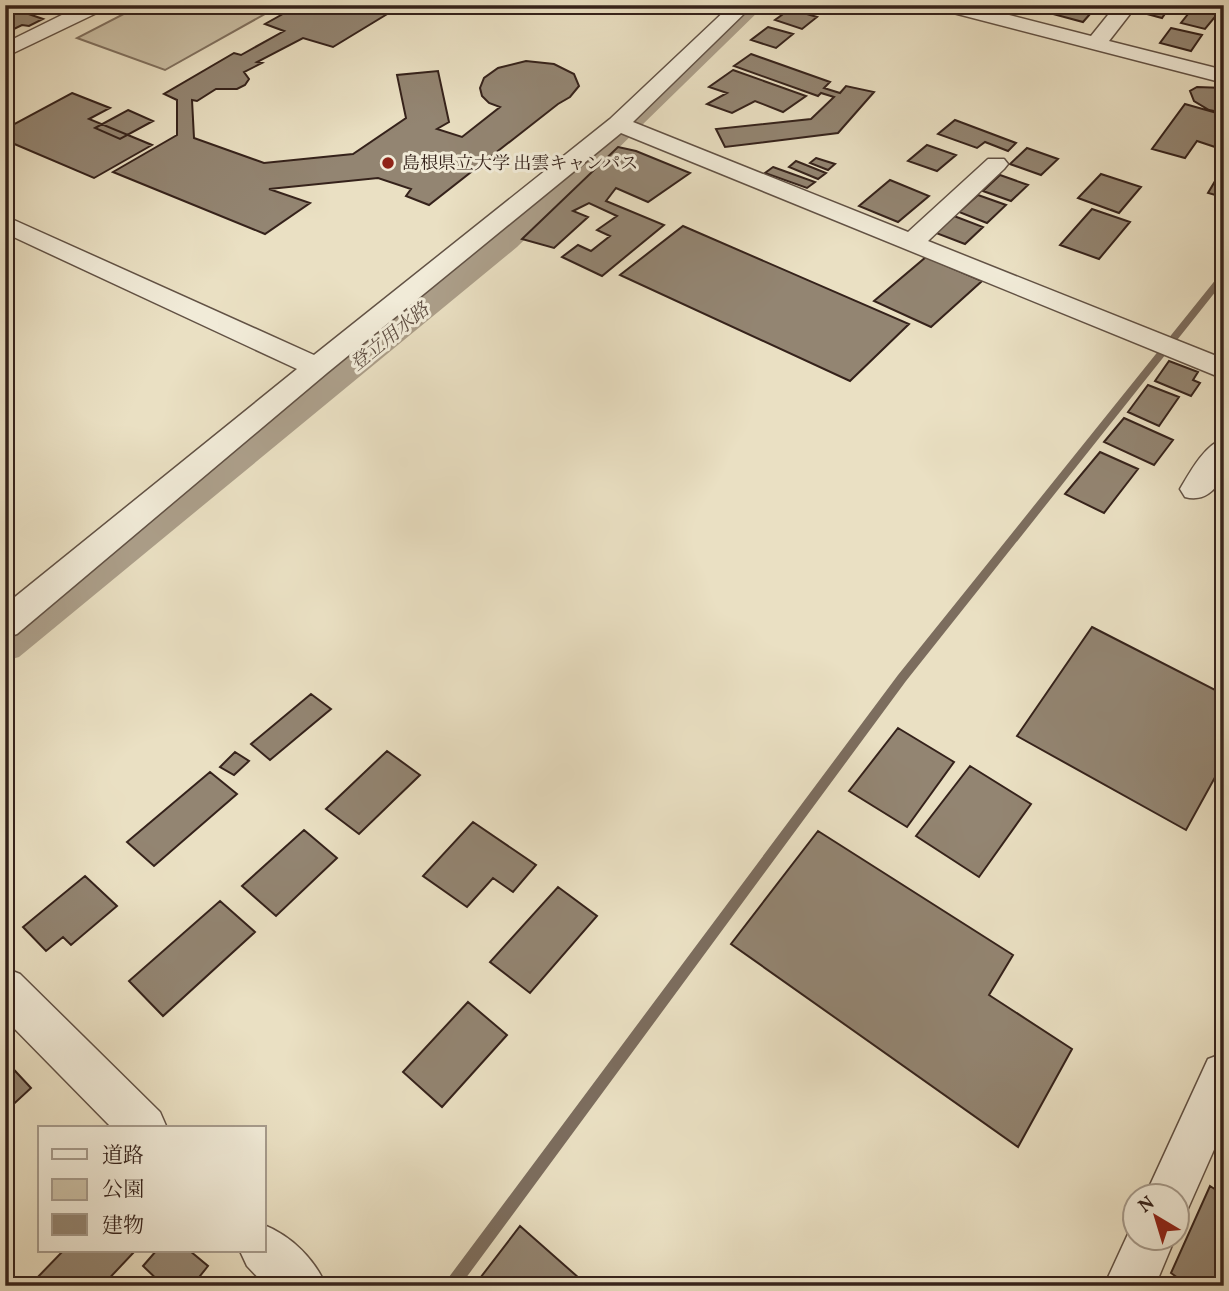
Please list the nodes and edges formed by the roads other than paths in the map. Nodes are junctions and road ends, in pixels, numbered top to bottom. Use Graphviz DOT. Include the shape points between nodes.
graph roads {
  1 [pos="98,5"];
  2 [pos="743,5"];
  3 [pos="945,5"];
  4 [pos="1127,5"];
  5 [pos="1096,44"];
  6 [pos="5,51"];
  7 [pos="1224,77"];
  8 [pos="618,124"];
  9 [pos="996,164"];
  10 [pos="5,223"];
  11 [pos="911,243"];
  12 [pos="317,367"];
  13 [pos="1224,370"];
  14 [pos="1224,449"];
  15 [pos="1196,489"];
  16 [pos="5,625"];
  17 [pos="5,989"];
  18 [pos="1224,1075"];
  19 [pos="142,1126"];
  20 [pos="1212,1138"];
  21 [pos="1179,1182"];
  22 [pos="266,1251"];
  23 [pos="1145,1252"];
  24 [pos="301,1286"];
  25 [pos="1129,1286"];
  1 -- 6 [label="street"];
  2 -- 8 [label="street"];
  3 -- 5 [label="street"];
  4 -- 5 [label="street"];
  5 -- 7 [label="street"];
  8 -- 11 [label="street"];
  8 -- 12 [label="street"];
  9 -- 11 [label="street"];
  10 -- 12 [label="street"];
  11 -- 13 [label="street"];
  12 -- 16 [label="street"];
  14 -- 15 [label="street"];
  17 -- 19 [label="street"];
  18 -- 20 [label="street"];
  20 -- 21 [label="street"];
  22 -- 24 [label="street"];
  23 -- 25 [label="street"];
}
